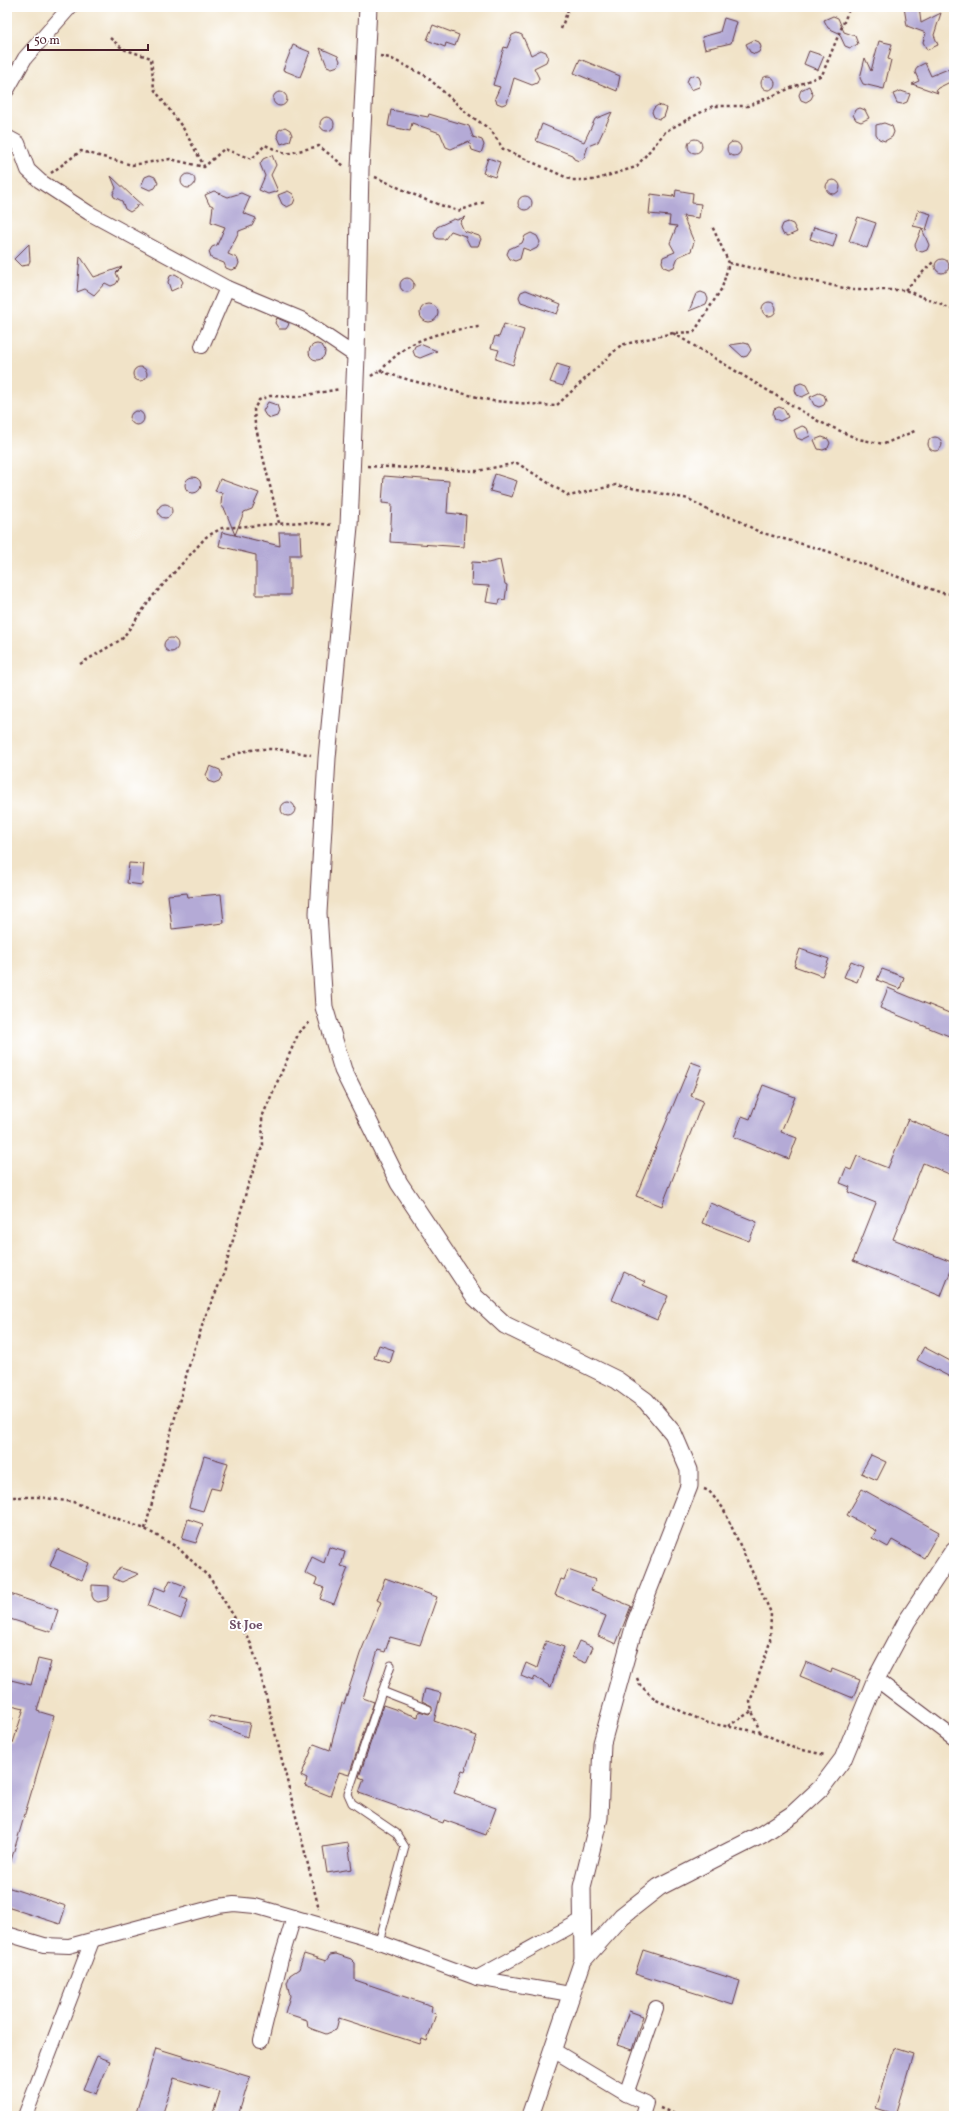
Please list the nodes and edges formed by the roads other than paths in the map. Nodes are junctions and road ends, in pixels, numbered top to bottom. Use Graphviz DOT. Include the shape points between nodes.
graph roads {
  1 [pos="70,7"];
  2 [pos="368,7"];
  3 [pos="7,90"];
  4 [pos="7,137"];
  5 [pos="227,288"];
  6 [pos="202,346"];
  7 [pos="356,356"];
  8 [pos="954,1550"];
  9 [pos="391,1665"];
  10 [pos="876,1679"];
  11 [pos="382,1691"];
  12 [pos="428,1709"];
  13 [pos="954,1738"];
  14 [pos="294,1917"];
  15 [pos="584,1920"];
  16 [pos="7,1934"];
  17 [pos="92,1940"];
  18 [pos="379,1942"];
  19 [pos="583,1960"];
  20 [pos="477,1978"];
  21 [pos="570,1994"];
  22 [pos="656,2008"];
  23 [pos="261,2041"];
  24 [pos="553,2050"];
  25 [pos="626,2094"];
  26 [pos="644,2110"];
  27 [pos="26,2116"];
  28 [pos="530,2116"];
  1 -- 3 [label="street" via="25,58"];
  2 -- 7 [label="street" via="360,169"];
  4 -- 5 [label="street" via="18,144 28,170 40,181 95,217"];
  5 -- 6 [label="street"];
  5 -- 7 [label="street" via="302,319"];
  7 -- 15 [label="street" via="349,526 327,758 318,913 324,1007 343,1070 399,1183 475,1297 505,1325 617,1380 646,1401 673,1433 689,1470 689,1486 635,1624 607,1721 600,1763 599,1818 582,1887"];
  8 -- 10 [label="street" via="907,1621"];
  9 -- 11 [label="lane"];
  10 -- 13 [label="street"];
  10 -- 19 [label="street" via="843,1759 821,1788 792,1814 761,1834 659,1887 622,1916"];
  11 -- 12 [label="lane"];
  11 -- 18 [label="lane" via="348,1794 352,1803 396,1833 405,1847"];
  14 -- 17 [label="street" via="255,1906 234,1904"];
  14 -- 18 [label="street"];
  14 -- 23 [label="street"];
  15 -- 19 [label="street"];
  15 -- 20 [label="street"];
  16 -- 17 [label="street" via="44,1945 69,1946"];
  17 -- 27 [label="street"];
  18 -- 20 [label="street"];
  19 -- 21 [label="street"];
  20 -- 21 [label="street"];
  21 -- 24 [label="street"];
  22 -- 25 [label="street"];
  24 -- 25 [label="street"];
  24 -- 28 [label="street"];
  25 -- 26 [label="street"];
}
